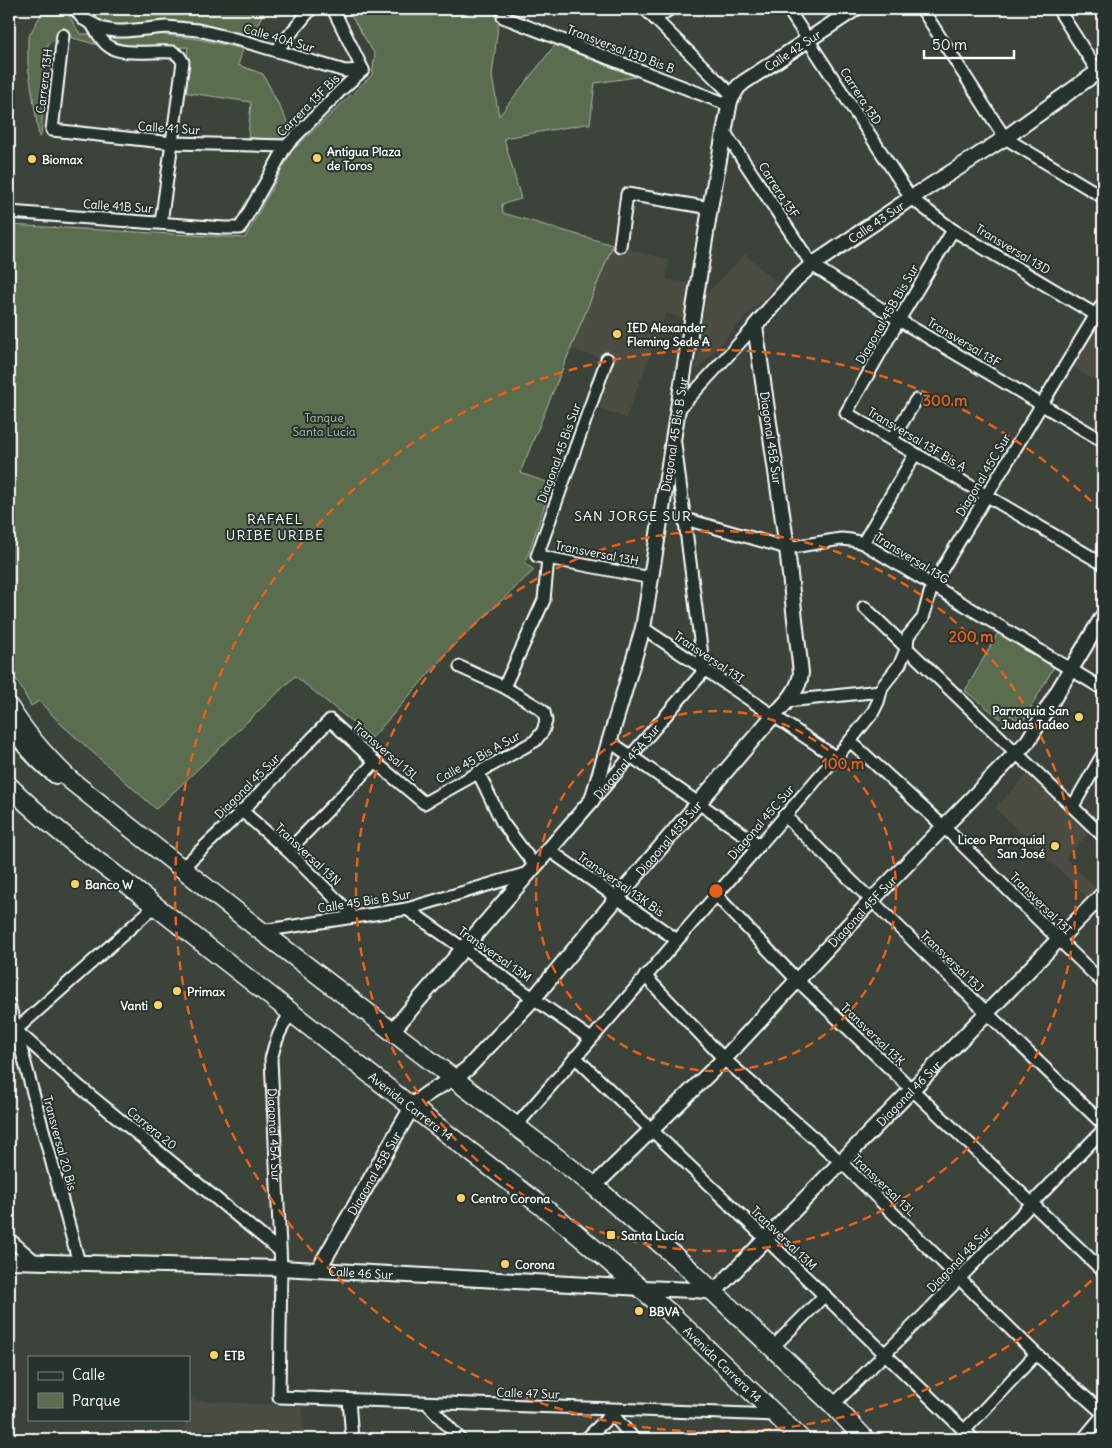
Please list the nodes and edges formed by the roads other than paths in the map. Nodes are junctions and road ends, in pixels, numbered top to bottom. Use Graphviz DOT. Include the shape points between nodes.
graph roads {
  1 [pos="75,9"];
  2 [pos="312,9"];
  3 [pos="333,9"];
  4 [pos="645,9"];
  5 [pos="670,9"];
  6 [pos="788,9"];
  7 [pos="855,9"];
  8 [pos="922,9"];
  9 [pos="1058,9"];
  10 [pos="503,17"];
  11 [pos="83,19"];
  12 [pos="655,19"];
  13 [pos="63,35"];
  14 [pos="808,40"];
  15 [pos="276,51"];
  16 [pos="363,70"];
  17 [pos="1102,71"];
  18 [pos="730,100"];
  19 [pos="52,130"];
  20 [pos="724,131"];
  21 [pos="1005,138"];
  22 [pos="173,143"];
  23 [pos="286,146"];
  24 [pos="1103,197"];
  25 [pos="910,198"];
  26 [pos="710,208"];
  27 [pos="9,212"];
  28 [pos="161,223"];
  29 [pos="224,228"];
  30 [pos="953,230"];
  31 [pos="620,246"];
  32 [pos="812,265"];
  33 [pos="1103,303"];
  34 [pos="1100,317"];
  35 [pos="899,320"];
  36 [pos="755,326"];
  37 [pos="607,359"];
  38 [pos="916,400"];
  39 [pos="1042,405"];
  40 [pos="678,410"];
  41 [pos="846,413"];
  42 [pos="674,435"];
  43 [pos="892,439"];
  44 [pos="1103,441"];
  45 [pos="915,454"];
  46 [pos="986,496"];
  47 [pos="685,519"];
  48 [pos="863,544"];
  49 [pos="787,548"];
  50 [pos="542,557"];
  51 [pos="1103,564"];
  52 [pos="651,578"];
  53 [pos="932,586"];
  54 [pos="864,607"];
  55 [pos="1103,616"];
  56 [pos="642,628"];
  57 [pos="907,648"];
  58 [pos="460,667"];
  59 [pos="1071,670"];
  60 [pos="704,671"];
  61 [pos="504,687"];
  62 [pos="1103,689"];
  63 [pos="880,690"];
  64 [pos="788,701"];
  65 [pos="9,707"];
  66 [pos="774,716"];
  67 [pos="330,720"];
  68 [pos="9,723"];
  69 [pos="609,741"];
  70 [pos="850,741"];
  71 [pos="1017,753"];
  72 [pos="1103,754"];
  73 [pos="631,756"];
  74 [pos="835,757"];
  75 [pos="375,762"];
  76 [pos="478,772"];
  77 [pos="9,786"];
  78 [pos="92,797"];
  79 [pos="592,800"];
  80 [pos="424,803"];
  81 [pos="698,803"];
  82 [pos="1073,806"];
  83 [pos="242,812"];
  84 [pos="784,815"];
  85 [pos="944,827"];
  86 [pos="1103,836"];
  87 [pos="759,845"];
  88 [pos="549,850"];
  89 [pos="288,851"];
  90 [pos="181,869"];
  91 [pos="532,870"];
  92 [pos="1103,894"];
  93 [pos="716,895"];
  94 [pos="617,898"];
  95 [pos="871,901"];
  96 [pos="155,906"];
  97 [pos="407,909"];
  98 [pos="354,917"];
  99 [pos="261,931"];
  100 [pos="676,940"];
  101 [pos="1058,940"];
  102 [pos="463,949"];
  103 [pos="645,976"];
  104 [pos="797,980"];
  105 [pos="1103,982"];
  106 [pos="534,998"];
  107 [pos="9,1004"];
  108 [pos="292,1012"];
  109 [pos="987,1013"];
  110 [pos="11,1030"];
  111 [pos="392,1031"];
  112 [pos="591,1039"];
  113 [pos="575,1057"];
  114 [pos="724,1059"];
  115 [pos="454,1078"];
  116 [pos="912,1090"];
  117 [pos="412,1107"];
  118 [pos="1103,1124"];
  119 [pos="516,1126"];
  120 [pos="1103,1130"];
  121 [pos="652,1131"];
  122 [pos="841,1162"];
  123 [pos="594,1186"];
  124 [pos="1032,1203"];
  125 [pos="9,1239"];
  126 [pos="766,1239"];
  127 [pos="280,1260"];
  128 [pos="9,1261"];
  129 [pos="36,1262"];
  130 [pos="78,1263"];
  131 [pos="318,1270"];
  132 [pos="1103,1271"];
  133 [pos="959,1278"];
  134 [pos="642,1288"];
  135 [pos="714,1292"];
  136 [pos="825,1295"];
  137 [pos="780,1340"];
  138 [pos="885,1354"];
  139 [pos="1036,1354"];
  140 [pos="349,1400"];
  141 [pos="427,1403"];
  142 [pos="833,1405"];
  143 [pos="614,1412"];
  144 [pos="1103,1414"];
  145 [pos="776,1415"];
  146 [pos="964,1430"];
  147 [pos="796,1436"];
  148 [pos="352,1439"];
  149 [pos="460,1439"];
  150 [pos="586,1439"];
  151 [pos="634,1439"];
  152 [pos="865,1439"];
  153 [pos="973,1439"];
  154 [pos="1083,1439"];
  1 -- 11 [label="street, Calle 40A Sur"];
  2 -- 15 [label="street"];
  3 -- 16 [label="street"];
  4 -- 12 [label="street"];
  5 -- 12 [label="street"];
  6 -- 14 [label="street, Carrera 13D"];
  7 -- 14 [label="street, Calle 42 Sur"];
  8 -- 21 [label="street"];
  9 -- 17 [label="street"];
  10 -- 18 [label="street, Transversal 13D Bis B"];
  11 -- 15 [label="street, Calle 40A Sur" via="115,32 166,27 198,30"];
  11 -- 22 [label="street" via="93,25 108,47 124,52 174,52 179,56 183,62"];
  12 -- 18 [label="street"];
  13 -- 19 [label="street, Carrera 13H"];
  14 -- 18 [label="street, Calle 42 Sur" via="744,82"];
  14 -- 25 [label="street, Carrera 13D"];
  15 -- 16 [label="street, Calle 40A Sur" via="345,71"];
  16 -- 23 [label="street, Carrera 13F Bis"];
  17 -- 21 [label="street, Calle 43 Sur"];
  18 -- 20 [label="street, Diagonal 45 Bis B Sur"];
  19 -- 22 [label="street, Calle 41 Sur"];
  20 -- 26 [label="street, Diagonal 45 Bis B Sur"];
  20 -- 32 [label="street, Carrera 13F"];
  21 -- 24 [label="street"];
  21 -- 25 [label="street, Calle 43 Sur"];
  22 -- 23 [label="street, Calle 41 Sur"];
  22 -- 28 [label="street"];
  23 -- 29 [label="street, Carrera 13F Bis" via="240,228"];
  25 -- 30 [label="street, Transversal 13D"];
  25 -- 32 [label="street, Calle 43 Sur"];
  26 -- 31 [label="street" via="627,194"];
  26 -- 40 [label="street, Diagonal 45 Bis B Sur"];
  27 -- 28 [label="street, Calle 41B Sur"];
  28 -- 29 [label="street, Calle 41B Sur"];
  30 -- 34 [label="street, Transversal 13D"];
  30 -- 35 [label="street, Diagonal 45B Bis Sur"];
  32 -- 35 [label="street, Transversal 13F"];
  32 -- 36 [label="street, Calle 43 Sur"];
  33 -- 34 [label="street, Diagonal 45C Sur"];
  34 -- 39 [label="street, Diagonal 45C Sur"];
  35 -- 39 [label="street, Transversal 13F"];
  35 -- 41 [label="street, Diagonal 45B Bis Sur"];
  36 -- 40 [label="street, Calle 43 Sur"];
  36 -- 49 [label="street, Diagonal 45B Sur"];
  37 -- 50 [label="street, Diagonal 45 Bis Sur"];
  38 -- 43 [label="street"];
  39 -- 44 [label="street, Transversal 13F"];
  39 -- 46 [label="street, Diagonal 45C Sur"];
  40 -- 42 [label="street, Diagonal 45 Bis B Sur"];
  41 -- 43 [label="street, Transversal 13F Bis A"];
  42 -- 47 [label="street"];
  42 -- 52 [label="street, Diagonal 45 Bis B Sur"];
  43 -- 45 [label="street, Transversal 13F Bis A"];
  45 -- 46 [label="street, Transversal 13F Bis A"];
  45 -- 48 [label="street"];
  46 -- 51 [label="street, Transversal 13F Bis A"];
  46 -- 53 [label="street, Diagonal 45C Sur"];
  47 -- 49 [label="street, Transversal 13G"];
  47 -- 60 [label="street"];
  48 -- 49 [label="street, Transversal 13G" via="841,540"];
  48 -- 53 [label="street, Transversal 13G"];
  49 -- 64 [label="street, Diagonal 45B Sur" via="801,673 798,686"];
  50 -- 52 [label="street, Transversal 13H"];
  50 -- 61 [label="street, Diagonal 45 Bis Sur" via="544,600"];
  52 -- 56 [label="street, Diagonal 45 Bis B Sur"];
  53 -- 57 [label="street, Diagonal 45C Sur" via="924,618 908,636"];
  53 -- 59 [label="street, Transversal 13G"];
  54 -- 57 [label="street"];
  55 -- 59 [label="street, Diagonal 45F Sur"];
  56 -- 60 [label="street, Transversal 13I"];
  56 -- 69 [label="street, Diagonal 45 Bis B Sur"];
  57 -- 63 [label="street, Diagonal 45C Sur" via="900,664"];
  57 -- 71 [label="street"];
  58 -- 61 [label="street"];
  59 -- 62 [label="street, Transversal 13G"];
  59 -- 71 [label="street, Diagonal 45F Sur" via="1035,732"];
  60 -- 66 [label="street, Transversal 13I"];
  60 -- 73 [label="street, Diagonal 45A Sur"];
  61 -- 76 [label="street, Calle 45 Bis A Sur" via="544,712 543,731 535,741"];
  63 -- 64 [label="street"];
  63 -- 70 [label="street, Diagonal 45C Sur" via="873,712"];
  64 -- 66 [label="street, Diagonal 45B Sur"];
  65 -- 78 [label="main road" via="45,756"];
  66 -- 74 [label="street, Transversal 13I"];
  66 -- 81 [label="street, Diagonal 45B Sur"];
  67 -- 75 [label="street, Transversal 13L"];
  67 -- 83 [label="street, Diagonal 45 Sur"];
  68 -- 78 [label="main road" via="39,761 58,777"];
  69 -- 73 [label="street"];
  69 -- 79 [label="street, Diagonal 45 Bis B Sur"];
  70 -- 74 [label="street, Diagonal 45C Sur"];
  70 -- 85 [label="street, Transversal 13I"];
  71 -- 82 [label="street"];
  71 -- 85 [label="street, Diagonal 45F Sur"];
  72 -- 82 [label="street"];
  73 -- 79 [label="street, Diagonal 45A Sur"];
  73 -- 81 [label="street"];
  74 -- 84 [label="street, Diagonal 45C Sur"];
  75 -- 80 [label="street, Transversal 13L"];
  75 -- 89 [label="street"];
  76 -- 80 [label="street, Calle 45 Bis A Sur"];
  76 -- 91 [label="street" via="502,822"];
  77 -- 96 [label="main road, Avenida Carrera 14" via="34,812"];
  78 -- 90 [label="main road"];
  79 -- 88 [label="street, Diagonal 45A Sur"];
  81 -- 87 [label="street"];
  81 -- 94 [label="street, Diagonal 45B Sur"];
  82 -- 86 [label="street"];
  83 -- 89 [label="street, Transversal 13N"];
  83 -- 90 [label="street, Diagonal 45 Sur"];
  84 -- 87 [label="street, Diagonal 45C Sur"];
  84 -- 95 [label="street, Transversal 13J"];
  85 -- 95 [label="street, Diagonal 45F Sur"];
  85 -- 101 [label="street, Transversal 13I"];
  87 -- 93 [label="street, Diagonal 45C Sur"];
  88 -- 91 [label="street, Diagonal 45A Sur"];
  88 -- 94 [label="street, Transversal 13K Bis"];
  89 -- 98 [label="street, Transversal 13N"];
  90 -- 99 [label="main road"];
  91 -- 97 [label="street, Calle 45 Bis B Sur"];
  91 -- 102 [label="street, Diagonal 45A Sur"];
  92 -- 101 [label="street, Diagonal 46 Sur"];
  93 -- 100 [label="street, Diagonal 45C Sur"];
  93 -- 104 [label="street, Transversal 13K"];
  94 -- 100 [label="street, Transversal 13K Bis"];
  94 -- 106 [label="street, Diagonal 45B Sur"];
  95 -- 104 [label="street, Diagonal 45F Sur"];
  95 -- 109 [label="street, Transversal 13J"];
  96 -- 108 [label="main road, Avenida Carrera 14"];
  96 -- 110 [label="street"];
  97 -- 98 [label="street, Calle 45 Bis B Sur"];
  97 -- 102 [label="street, Transversal 13M"];
  98 -- 99 [label="street, Calle 45 Bis B Sur"];
  99 -- 111 [label="main road"];
  100 -- 103 [label="street, Diagonal 45C Sur"];
  101 -- 105 [label="street, Transversal 13I"];
  101 -- 109 [label="street, Diagonal 46 Sur"];
  102 -- 106 [label="street, Transversal 13M"];
  102 -- 111 [label="street, Diagonal 45A Sur"];
  103 -- 112 [label="street, Diagonal 45C Sur"];
  103 -- 114 [label="street, Transversal 13L"];
  104 -- 114 [label="street, Diagonal 45F Sur"];
  104 -- 116 [label="street, Transversal 13K"];
  106 -- 112 [label="street, Transversal 13M"];
  106 -- 115 [label="street, Diagonal 45B Sur" via="474,1063"];
  107 -- 110 [label="street, Transversal 20 Bis"];
  108 -- 117 [label="main road, Avenida Carrera 14"];
  108 -- 127 [label="street, Diagonal 45A Sur" via="284,1021 271,1058"];
  109 -- 116 [label="street, Diagonal 46 Sur"];
  109 -- 118 [label="street, Transversal 13J"];
  110 -- 127 [label="street, Carrera 20"];
  110 -- 130 [label="street, Transversal 20 Bis"];
  111 -- 115 [label="main road"];
  112 -- 113 [label="street, Diagonal 45C Sur"];
  113 -- 119 [label="street, Diagonal 45C Sur"];
  113 -- 121 [label="street, Transversal 13M"];
  114 -- 121 [label="street, Diagonal 45F Sur"];
  114 -- 122 [label="street, Transversal 13L"];
  115 -- 117 [label="street, Diagonal 45B Sur"];
  115 -- 119 [label="main road"];
  116 -- 122 [label="street, Diagonal 46 Sur"];
  116 -- 124 [label="street, Transversal 13K"];
  117 -- 131 [label="street, Diagonal 45B Sur"];
  117 -- 134 [label="main road, Avenida Carrera 14" via="535,1200"];
  119 -- 123 [label="main road"];
  120 -- 124 [label="street, Diagonal 48 Sur"];
  121 -- 123 [label="street, Diagonal 45F Sur"];
  121 -- 126 [label="street, Transversal 13M"];
  122 -- 126 [label="street, Diagonal 46 Sur"];
  122 -- 133 [label="street, Transversal 13L"];
  123 -- 135 [label="main road"];
  124 -- 132 [label="street, Transversal 13K"];
  124 -- 133 [label="street, Diagonal 48 Sur"];
  125 -- 129 [label="street"];
  126 -- 135 [label="street, Diagonal 46 Sur"];
  126 -- 136 [label="street, Transversal 13M"];
  127 -- 130 [label="street, Calle 46 Sur"];
  127 -- 131 [label="street, Calle 46 Sur"];
  127 -- 140 [label="street, Calle 47 Sur" via="279,1397"];
  128 -- 129 [label="street, Calle 46 Sur"];
  129 -- 130 [label="street, Calle 46 Sur"];
  131 -- 134 [label="street, Calle 46 Sur"];
  133 -- 138 [label="street, Diagonal 48 Sur"];
  133 -- 139 [label="street, Transversal 13L"];
  134 -- 135 [label="street, Calle 46 Sur"];
  134 -- 145 [label="main road, Avenida Carrera 14"];
  135 -- 142 [label="main road"];
  136 -- 137 [label="street"];
  136 -- 138 [label="street, Transversal 13M"];
  138 -- 142 [label="street, Diagonal 48 Sur"];
  138 -- 146 [label="street, Transversal 13M"];
  139 -- 144 [label="street, Transversal 13L"];
  139 -- 146 [label="street"];
  140 -- 141 [label="street, Calle 47 Sur"];
  140 -- 148 [label="street"];
  141 -- 143 [label="street, Calle 47 Sur"];
  141 -- 149 [label="street"];
  142 -- 152 [label="main road"];
  143 -- 145 [label="street, Calle 47 Sur"];
  143 -- 150 [label="street"];
  143 -- 151 [label="street"];
  144 -- 154 [label="street"];
  145 -- 147 [label="main road, Avenida Carrera 14"];
  146 -- 153 [label="street, Transversal 13M"];
}
